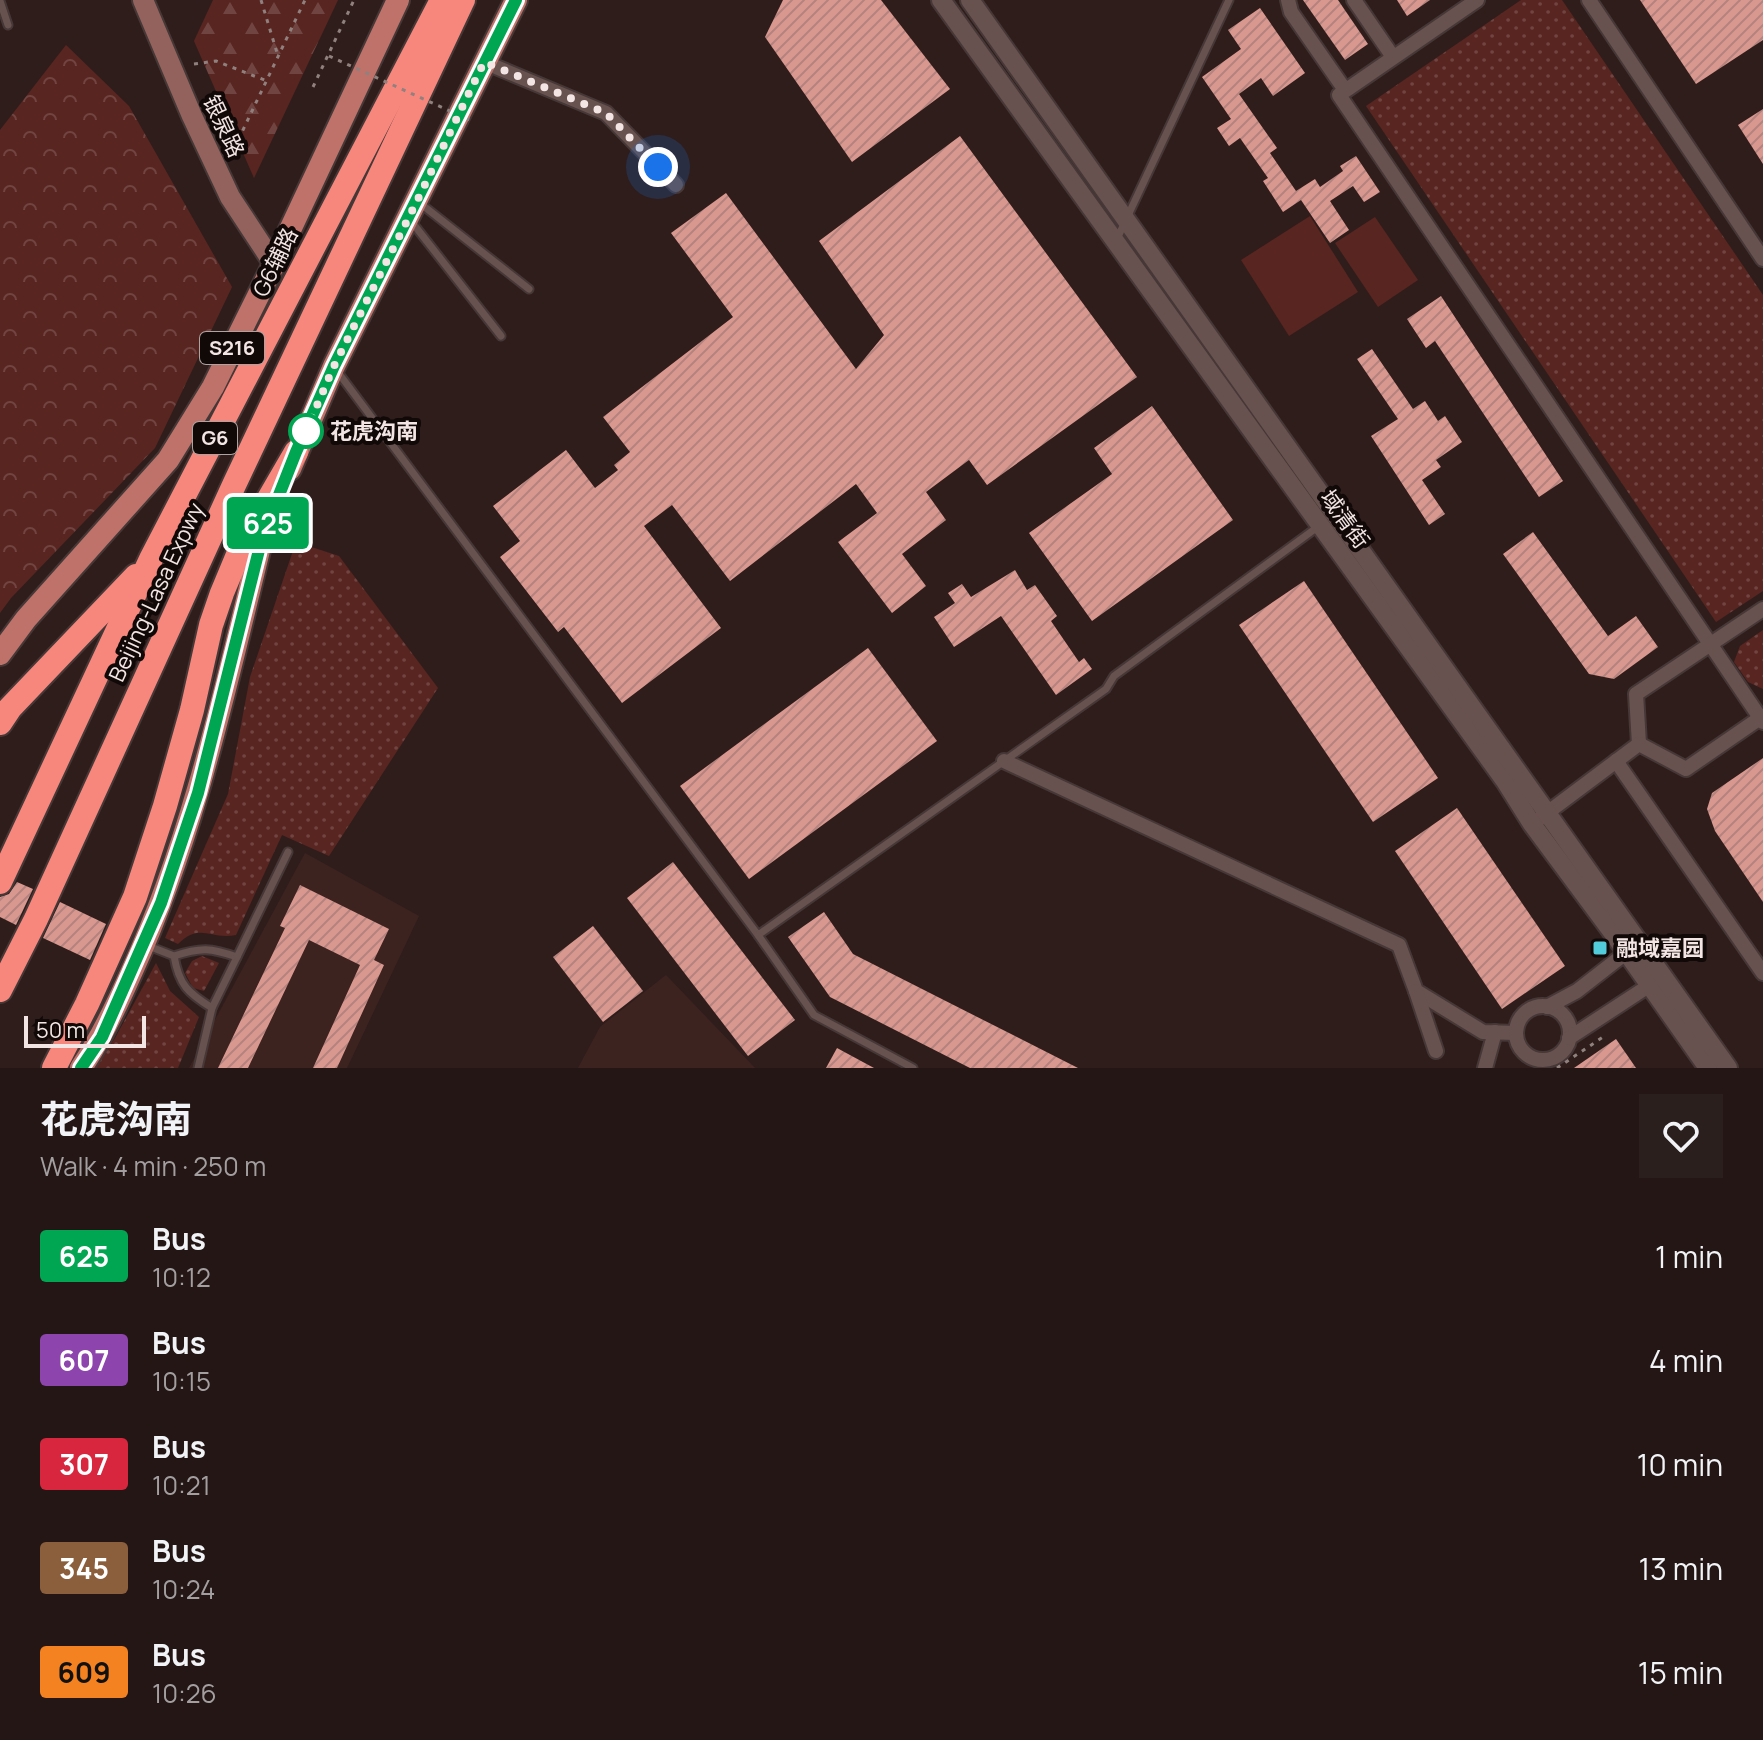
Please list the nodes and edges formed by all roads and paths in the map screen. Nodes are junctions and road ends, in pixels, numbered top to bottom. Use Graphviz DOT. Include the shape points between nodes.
graph roads {
  1 [pos="143,0"];
  2 [pos="261,0"];
  3 [pos="305,0"];
  4 [pos="354,0"];
  5 [pos="398,0"];
  6 [pos="442,0"];
  7 [pos="463,0"];
  8 [pos="516,0"];
  9 [pos="941,0"];
  10 [pos="970,0"];
  11 [pos="1229,0"];
  12 [pos="1288,0"];
  13 [pos="1354,0"];
  14 [pos="1476,0"];
  15 [pos="1589,0"];
  16 [pos="0,1"];
  17 [pos="8,25"];
  18 [pos="278,56"];
  19 [pos="329,56"];
  20 [pos="1393,57"];
  21 [pos="484,62"];
  22 [pos="194,64"];
  23 [pos="267,81"];
  24 [pos="313,87"];
  25 [pos="1345,90"];
  26 [pos="474,122"];
  27 [pos="229,145"];
  28 [pos="676,185"];
  29 [pos="413,209"];
  30 [pos="1126,220"];
  31 [pos="1116,241"];
  32 [pos="1763,259"];
  33 [pos="274,264"];
  34 [pos="529,289"];
  35 [pos="501,336"];
  36 [pos="334,366"];
  37 [pos="296,452"];
  38 [pos="1328,520"];
  39 [pos="151,559"];
  40 [pos="1763,609"];
  41 [pos="1711,644"];
  42 [pos="0,654"];
  43 [pos="1762,718"];
  44 [pos="3,720"];
  45 [pos="1639,744"];
  46 [pos="1004,761"];
  47 [pos="1616,761"];
  48 [pos="1539,818"];
  49 [pos="288,852"];
  50 [pos="0,882"];
  51 [pos="758,935"];
  52 [pos="144,944"];
  53 [pos="1627,952"];
  54 [pos="174,956"];
  55 [pos="237,957"];
  56 [pos="1763,973"];
  57 [pos="1650,985"];
  58 [pos="0,990"];
  59 [pos="1416,991"];
  60 [pos="1547,1007"];
  61 [pos="212,1008"];
  62 [pos="1495,1032"];
  63 [pos="1516,1033"];
  64 [pos="1606,1035"];
  65 [pos="1569,1038"];
  66 [pos="1436,1051"];
  67 [pos="54,1068"];
  68 [pos="81,1068"];
  69 [pos="198,1068"];
  70 [pos="913,1068"];
  71 [pos="1485,1068"];
  72 [pos="1557,1068"];
  73 [pos="1708,1068"];
  74 [pos="1728,1068"];
  1 -- 33 [label="main road, 银泉路" via="230,197"];
  2 -- 18 [label="path"];
  3 -- 18 [label="path"];
  4 -- 19 [label="path"];
  5 -- 33 [label="main road, G6辅路 / S216"];
  6 -- 39 [label="highway, Beijing-Lasa Expwy / G6"];
  7 -- 58 [label="highway, Beijing-Lasa Expwy / G6"];
  8 -- 21 [label="main road"];
  9 -- 31 [label="street, 域清街"];
  10 -- 30 [label="street, 域清街"];
  11 -- 30 [label="lane"];
  12 -- 25 [label="street"];
  13 -- 20 [label="street"];
  14 -- 20 [label="street"];
  15 -- 32 [label="street"];
  16 -- 17 [label="lane"];
  18 -- 23 [label="path"];
  19 -- 24 [label="path"];
  19 -- 26 [label="path, bridge"];
  20 -- 25 [label="street"];
  21 -- 28 [label="street" via="606,113"];
  21 -- 29 [label="main road"];
  22 -- 23 [label="path" via="216,61"];
  23 -- 27 [label="path" via="242,132"];
  25 -- 41 [label="street" via="1339,95"];
  29 -- 34 [label="lane"];
  29 -- 35 [label="lane"];
  29 -- 36 [label="main road"];
  30 -- 31 [label="lane"];
  30 -- 38 [label="street, 域清街"];
  31 -- 38 [label="street, 域清街"];
  33 -- 42 [label="main road, G6辅路 / S216" via="213,387 168,460"];
  36 -- 37 [label="main road"];
  36 -- 51 [label="lane"];
  37 -- 52 [label="main road" via="262,538 198,793"];
  37 -- 67 [label="highway" via="242,545 222,593 135,897"];
  38 -- 46 [label="lane"];
  38 -- 48 [label="street, 域清街" via="1505,781"];
  39 -- 44 [label="highway"];
  39 -- 50 [label="highway, Beijing-Lasa Expwy / G6"];
  40 -- 41 [label="street"];
  41 -- 43 [label="street"];
  41 -- 45 [label="street" via="1636,694"];
  43 -- 45 [label="street" via="1686,769"];
  45 -- 47 [label="street"];
  46 -- 51 [label="lane"];
  46 -- 59 [label="street" via="1399,945"];
  47 -- 48 [label="street"];
  47 -- 56 [label="street"];
  48 -- 53 [label="street, 域清街"];
  48 -- 74 [label="street, 域清街"];
  49 -- 55 [label="lane"];
  51 -- 70 [label="lane" via="814,1015"];
  52 -- 54 [label="lane"];
  52 -- 68 [label="main road" via="102,1037"];
  53 -- 57 [label="street, 域清街"];
  53 -- 60 [label="street"];
  54 -- 55 [label="lane" via="214,949"];
  54 -- 61 [label="lane" via="178,978"];
  55 -- 61 [label="lane"];
  57 -- 65 [label="street"];
  57 -- 73 [label="street, 域清街"];
  59 -- 62 [label="street" via="1483,1032"];
  59 -- 66 [label="street"];
  60 -- 63 [label="street" via="1528,1011"];
  60 -- 65 [label="street" via="1566,1020"];
  61 -- 69 [label="lane"];
  62 -- 63 [label="street"];
  62 -- 71 [label="street"];
  63 -- 65 [label="street" via="1521,1049 1544,1061 1561,1054"];
  64 -- 72 [label="path"];
}
